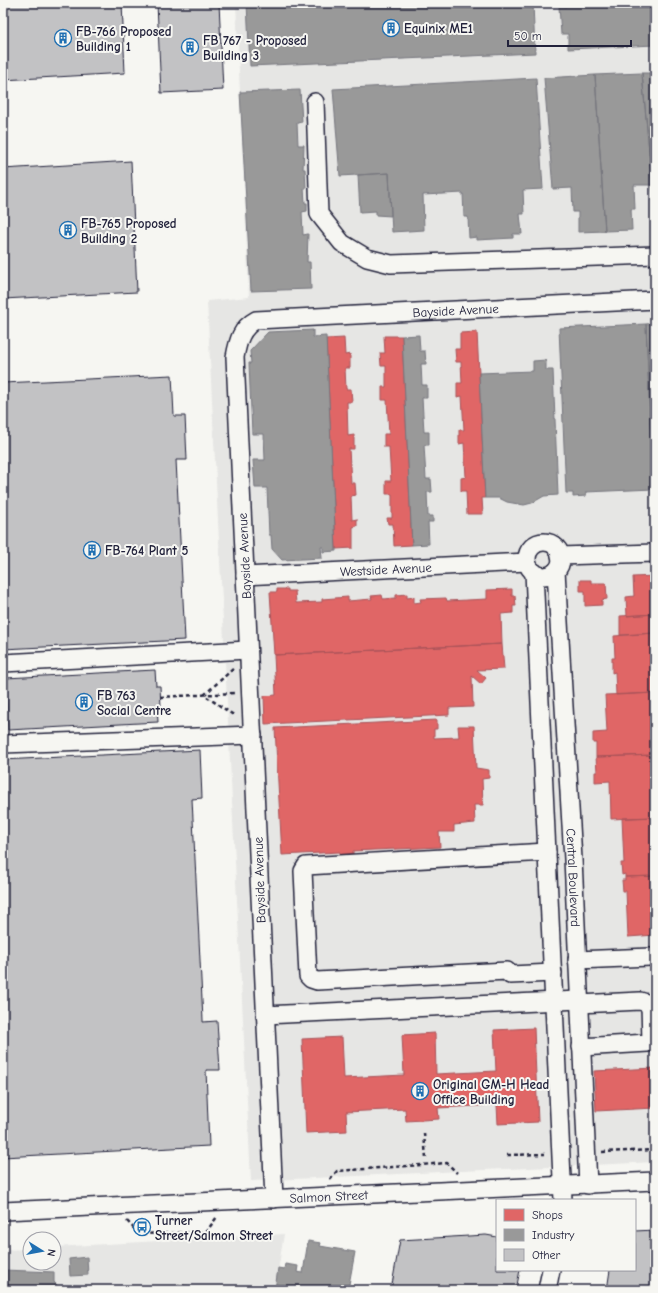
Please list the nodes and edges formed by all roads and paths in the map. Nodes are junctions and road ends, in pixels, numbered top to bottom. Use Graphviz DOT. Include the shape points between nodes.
graph roads {
  1 [pos="315,102"];
  2 [pos="655,256"];
  3 [pos="655,300"];
  4 [pos="655,553"];
  5 [pos="558,563"];
  6 [pos="530,567"];
  7 [pos="245,576"];
  8 [pos="248,653"];
  9 [pos="3,663"];
  10 [pos="250,692"];
  11 [pos="204,695"];
  12 [pos="160,697"];
  13 [pos="565,721"];
  14 [pos="541,722"];
  15 [pos="252,731"];
  16 [pos="3,744"];
  17 [pos="547,856"];
  18 [pos="573,859"];
  19 [pos="650,956"];
  20 [pos="577,960"];
  21 [pos="553,973"];
  22 [pos="554,1001"];
  23 [pos="579,1002"];
  24 [pos="265,1015"];
  25 [pos="581,1047"];
  26 [pos="424,1133"];
  27 [pos="426,1159"];
  28 [pos="655,1181"];
  29 [pos="588,1184"];
  30 [pos="476,1190"];
  31 [pos="563,1193"];
  32 [pos="316,1197"];
  33 [pos="274,1199"];
  34 [pos="230,1201"];
  35 [pos="112,1206"];
  36 [pos="3,1211"];
  37 [pos="551,1271"];
  38 [pos="547,1290"];
  1 -- 2 [label="street" via="319,214 342,243 367,258 391,264"];
  3 -- 7 [label="street, Bayside Avenue" via="256,320 247,325 237,343 235,357"];
  4 -- 5 [label="street"];
  5 -- 6 [label="street" via="542,576"];
  5 -- 6 [label="street" via="558,550 549,543 538,543 529,550"];
  5 -- 13 [label="street, Central Boulevard"];
  6 -- 7 [label="street, Westside Avenue"];
  6 -- 14 [label="street, Central Boulevard"];
  7 -- 8 [label="street, Bayside Avenue"];
  8 -- 9 [label="street"];
  8 -- 10 [label="street, Bayside Avenue"];
  8 -- 11 [label="path"];
  10 -- 11 [label="path"];
  10 -- 15 [label="street, Bayside Avenue"];
  11 -- 12 [label="path"];
  11 -- 15 [label="path"];
  13 -- 14 [label="street"];
  13 -- 18 [label="street, Central Boulevard"];
  14 -- 17 [label="street, Central Boulevard"];
  15 -- 16 [label="street"];
  15 -- 24 [label="street, Bayside Avenue"];
  17 -- 18 [label="street"];
  17 -- 21 [label="street, Central Boulevard"];
  17 -- 21 [label="street" via="502,854 306,866 303,871 308,976 316,982 507,971 510,975"];
  18 -- 20 [label="street, Central Boulevard"];
  19 -- 20 [label="street"];
  20 -- 23 [label="street, Central Boulevard"];
  21 -- 22 [label="street, Central Boulevard"];
  22 -- 23 [label="street"];
  22 -- 24 [label="street"];
  22 -- 31 [label="street, Central Boulevard"];
  23 -- 25 [label="street, Central Boulevard"];
  23 -- 25 [label="street" via="650,1004 651,1042"];
  24 -- 33 [label="street, Bayside Avenue"];
  25 -- 29 [label="street, Central Boulevard"];
  26 -- 27 [label="path"];
  28 -- 29 [label="street, Salmon Street"];
  29 -- 31 [label="street, Salmon Street"];
  30 -- 31 [label="street, Salmon Street"];
  30 -- 32 [label="street, Salmon Street"];
  30 -- 32 [label="path" via="447,1163 337,1171"];
  32 -- 33 [label="street, Salmon Street"];
  33 -- 34 [label="street, Salmon Street"];
  34 -- 35 [label="street, Salmon Street"];
  34 -- 35 [label="path" via="206,1232 139,1234"];
  35 -- 36 [label="street, Salmon Street"];
  37 -- 38 [label="street"];
}
